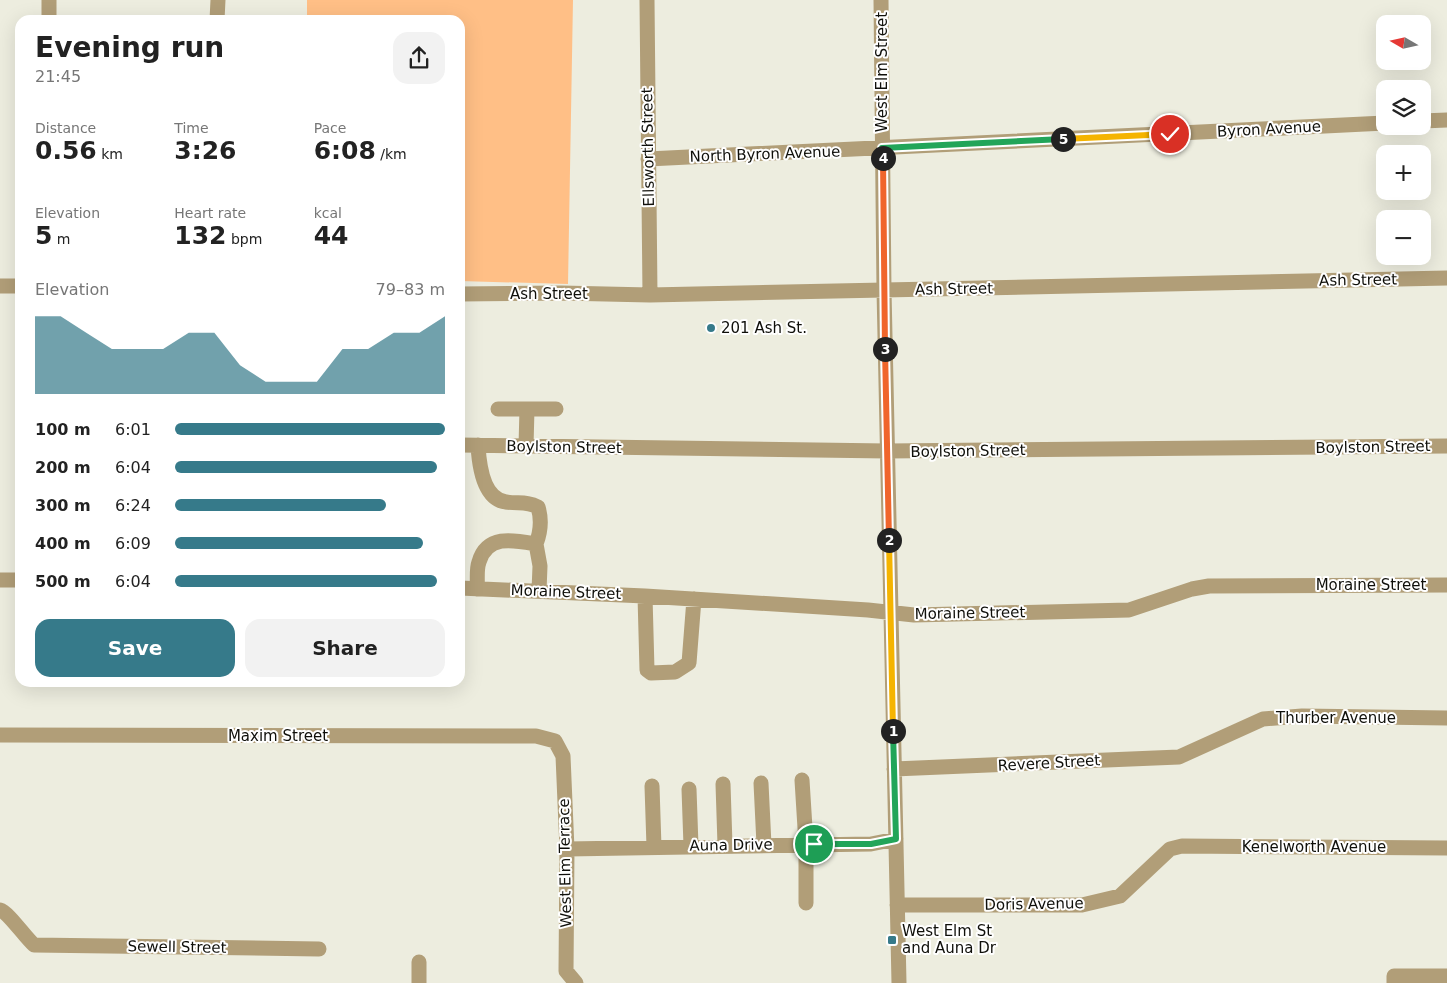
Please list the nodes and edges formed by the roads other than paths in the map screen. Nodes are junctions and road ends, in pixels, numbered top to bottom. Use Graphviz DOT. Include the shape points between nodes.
graph roads {
  1 [pos="49,0"];
  2 [pos="218,0"];
  3 [pos="647,0"];
  4 [pos="881,0"];
  5 [pos="49,15"];
  6 [pos="217,15"];
  7 [pos="1447,120"];
  8 [pos="1431,121"];
  9 [pos="1376,123"];
  10 [pos="882,148"];
  11 [pos="648,159"];
  12 [pos="1447,278"];
  13 [pos="0,286"];
  14 [pos="15,286"];
  15 [pos="884,290"];
  16 [pos="465,294"];
  17 [pos="650,295"];
  18 [pos="498,409"];
  19 [pos="527,409"];
  20 [pos="556,410"];
  21 [pos="465,445"];
  22 [pos="478,445"];
  23 [pos="526,446"];
  24 [pos="1447,446"];
  25 [pos="887,452"];
  26 [pos="536,544"];
  27 [pos="0,580"];
  28 [pos="15,580"];
  29 [pos="1447,585"];
  30 [pos="465,588"];
  31 [pos="477,589"];
  32 [pos="539,591"];
  33 [pos="645,596"];
  34 [pos="694,599"];
  35 [pos="891,613"];
  36 [pos="1447,718"];
  37 [pos="0,736"];
  38 [pos="555,741"];
  39 [pos="1201,746"];
  40 [pos="894,769"];
  41 [pos="802,780"];
  42 [pos="761,783"];
  43 [pos="723,784"];
  44 [pos="652,786"];
  45 [pos="688,789"];
  46 [pos="896,839"];
  47 [pos="806,844"];
  48 [pos="725,845"];
  49 [pos="764,845"];
  50 [pos="691,846"];
  51 [pos="1182,846"];
  52 [pos="654,847"];
  53 [pos="1447,848"];
  54 [pos="567,849"];
  55 [pos="806,903"];
  56 [pos="897,905"];
  57 [pos="0,910"];
  58 [pos="319,949"];
  59 [pos="419,962"];
  60 [pos="1447,976"];
  61 [pos="419,983"];
  62 [pos="576,983"];
  63 [pos="899,983"];
  64 [pos="1394,983"];
  1 -- 5 [label="street"];
  2 -- 6 [label="street"];
  3 -- 11 [label="street, Ellsworth Street"];
  4 -- 10 [label="street, West Elm Street"];
  7 -- 8 [label="street"];
  9 -- 10 [label="street, Byron Avenue"];
  10 -- 11 [label="street, North Byron Avenue"];
  10 -- 15 [label="street, West Elm Street"];
  11 -- 17 [label="street, Ellsworth Street"];
  12 -- 15 [label="street, Ash Street"];
  13 -- 14 [label="street"];
  15 -- 17 [label="street, Ash Street"];
  15 -- 25 [label="street, West Elm Street"];
  16 -- 17 [label="street, Ash Street"];
  18 -- 19 [label="street"];
  19 -- 20 [label="street"];
  19 -- 23 [label="street"];
  21 -- 22 [label="street, Boylston Street"];
  22 -- 23 [label="street, Boylston Street"];
  22 -- 26 [label="street" via="482,476 492,495 504,502 538,506 541,517"];
  23 -- 25 [label="street, Boylston Street"];
  24 -- 25 [label="street, Boylston Street"];
  25 -- 35 [label="street, West Elm Street"];
  26 -- 31 [label="street" via="496,541 484,550 478,562"];
  26 -- 32 [label="street" via="540,566"];
  27 -- 28 [label="street"];
  29 -- 35 [label="street, Moraine Street" via="1209,586 1129,610"];
  30 -- 31 [label="street, Moraine Street"];
  31 -- 32 [label="street, Moraine Street"];
  32 -- 33 [label="street, Moraine Street"];
  33 -- 34 [label="street, Moraine Street"];
  33 -- 34 [label="street" via="646,670 651,673 675,672 689,662"];
  34 -- 35 [label="street, Moraine Street"];
  35 -- 40 [label="street, West Elm Street"];
  36 -- 39 [label="street, Thurber Avenue" via="1302,716 1263,719"];
  37 -- 38 [label="street, Maxim Street" via="536,736"];
  38 -- 54 [label="street, West Elm Terrace" via="563,756"];
  39 -- 40 [label="street, Revere Street" via="1179,757"];
  40 -- 46 [label="street, West Elm Street"];
  41 -- 47 [label="street"];
  42 -- 49 [label="street"];
  43 -- 48 [label="street"];
  44 -- 52 [label="street"];
  45 -- 50 [label="street"];
  46 -- 47 [label="street, Auna Drive" via="871,844"];
  46 -- 56 [label="street, West Elm Street"];
  47 -- 49 [label="street, Auna Drive"];
  47 -- 55 [label="street"];
  48 -- 49 [label="street, Auna Drive"];
  48 -- 50 [label="street, Auna Drive"];
  50 -- 52 [label="street, Auna Drive"];
  51 -- 53 [label="street, Kenelworth Avenue"];
  51 -- 56 [label="street, Doris Avenue" via="1170,849 1120,896 1082,905"];
  52 -- 54 [label="street, Auna Drive"];
  54 -- 62 [label="street, West Elm Terrace" via="566,971"];
  56 -- 63 [label="street, West Elm Street"];
  57 -- 58 [label="street, Sewell Street" via="6,911 34,945"];
  59 -- 61 [label="street"];
  60 -- 64 [label="street" via="1394,976"];
}
